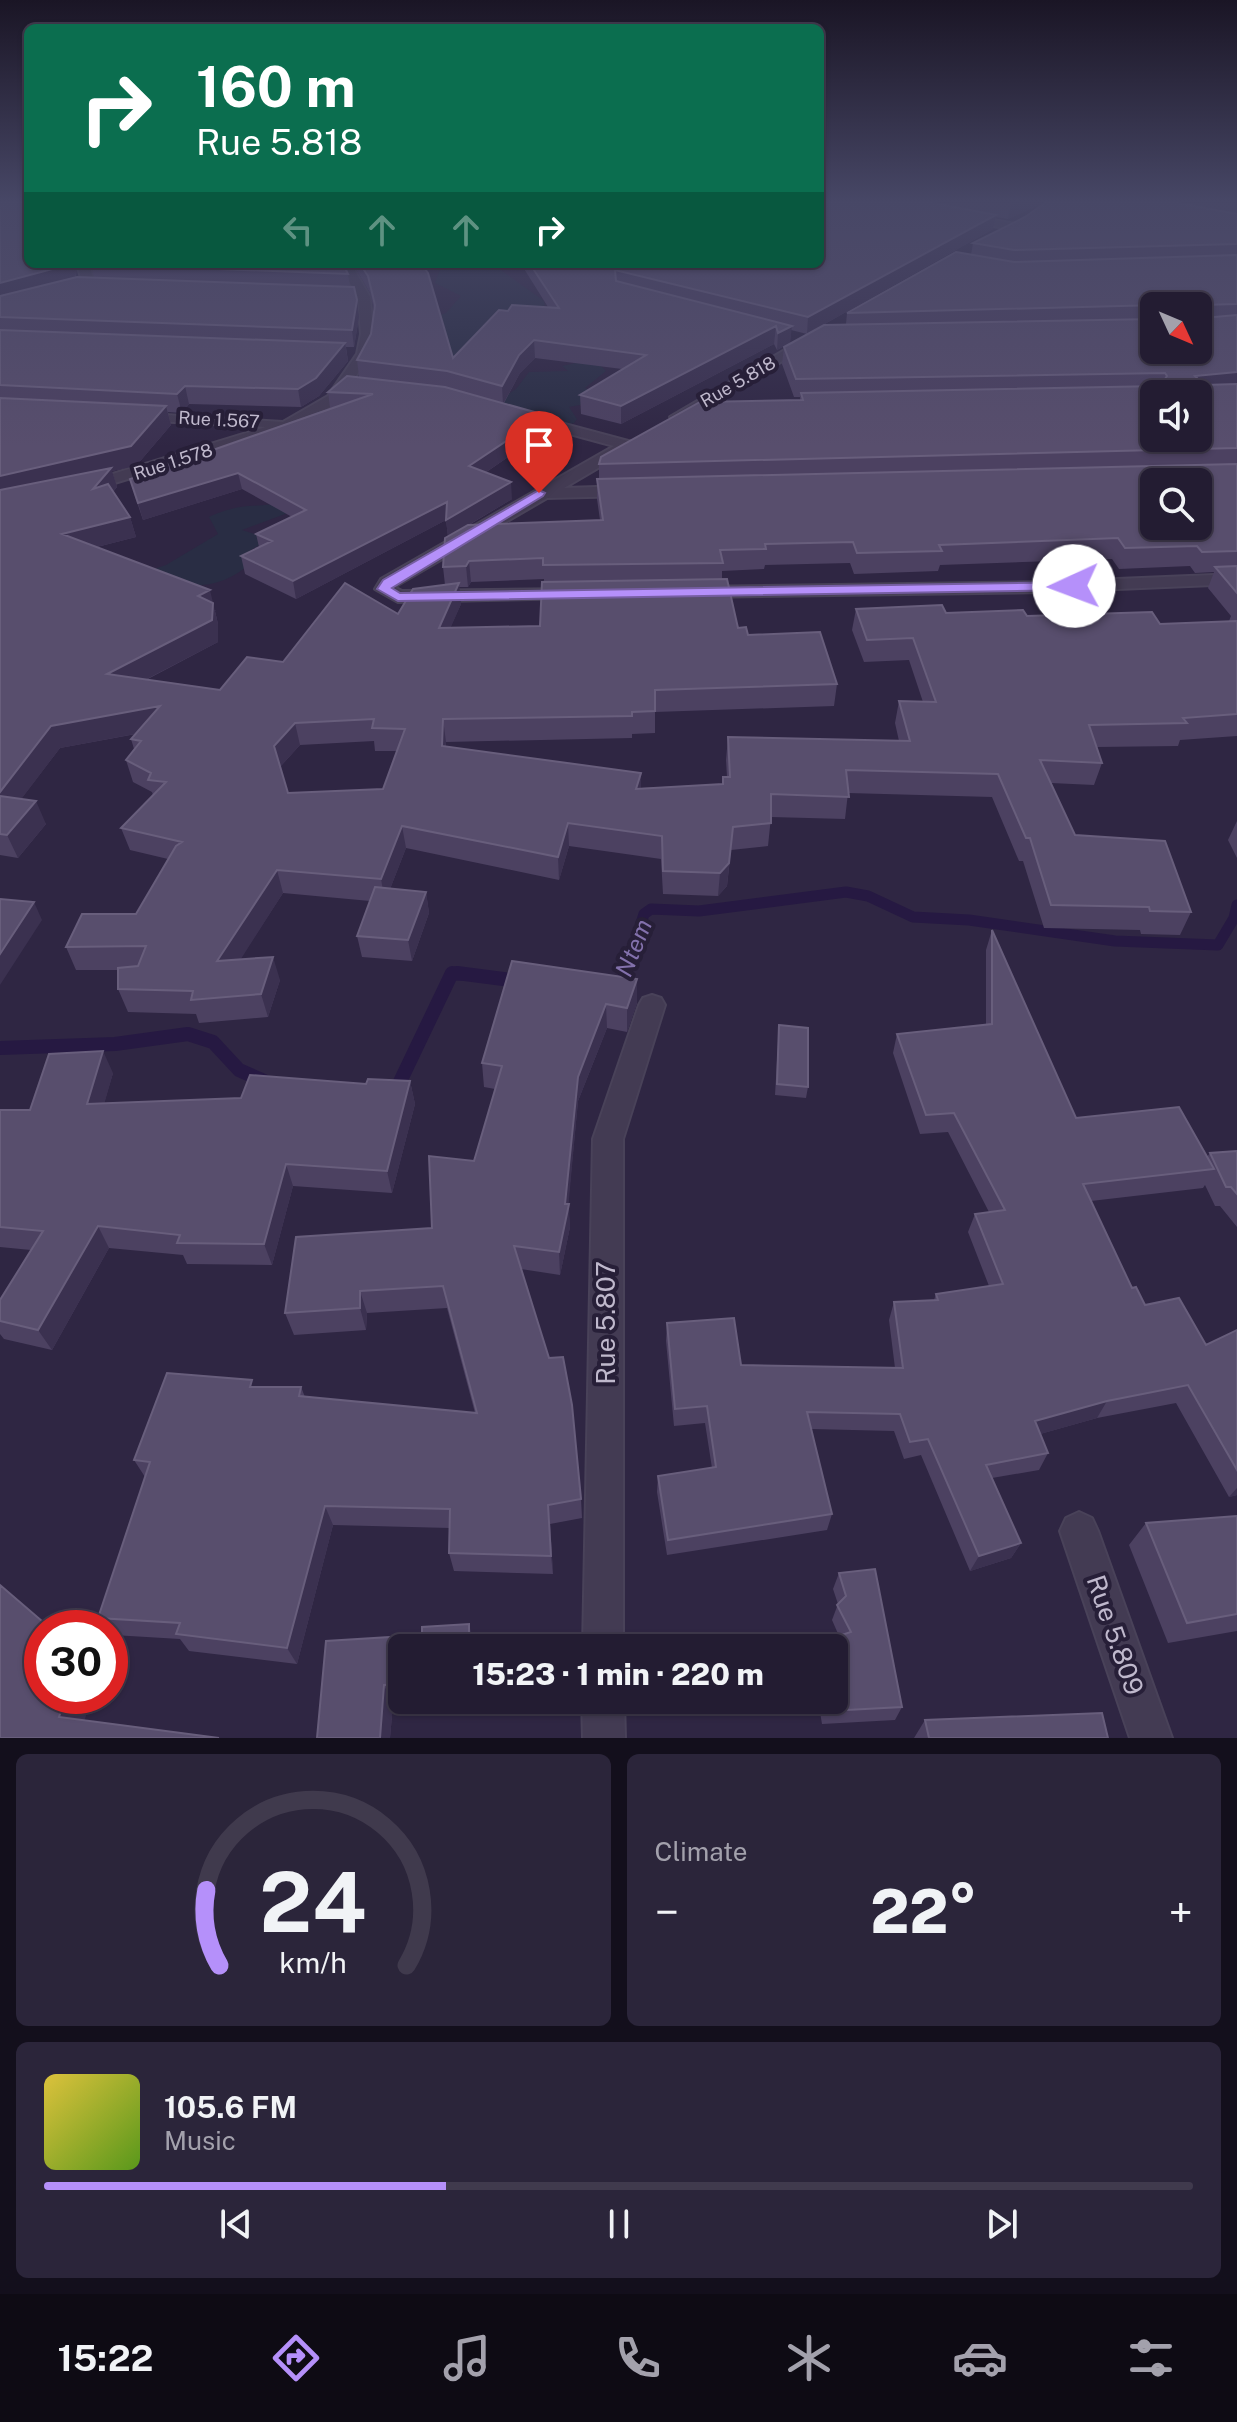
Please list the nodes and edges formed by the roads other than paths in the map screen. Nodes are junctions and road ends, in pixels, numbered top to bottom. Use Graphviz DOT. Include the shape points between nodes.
graph roads {
  1 [pos="352,284"];
  2 [pos="81,286"];
  3 [pos="96,286"];
  4 [pos="67,289"];
  5 [pos="833,330"];
  6 [pos="695,407"];
  7 [pos="727,407"];
  8 [pos="493,408"];
  9 [pos="119,415"];
  10 [pos="294,423"];
  11 [pos="668,423"];
  12 [pos="650,490"];
  13 [pos="71,491"];
  14 [pos="539,493"];
  15 [pos="1237,579"];
  16 [pos="682,593"];
  17 [pos="588,594"];
  18 [pos="652,1005"];
  19 [pos="1079,1531"];
  20 [pos="603,1634"];
  21 [pos="603,1714"];
  22 [pos="604,1738"];
  23 [pos="1151,1738"];
  1 -- 10 [label="street, Rue 1.578" via="367,334 356,353 352,384"];
  2 -- 3 [label="street"];
  2 -- 4 [label="street"];
  5 -- 6 [label="street, Rue 5.818" via="801,339"];
  6 -- 7 [label="street"];
  6 -- 11 [label="street, Rue 5.818"];
  8 -- 14 [label="street" via="633,442"];
  9 -- 10 [label="street, Rue 1.567"];
  10 -- 13 [label="street, Rue 1.578"];
  12 -- 14 [label="street"];
  14 -- 17 [label="street" via="384,589 398,597"];
  15 -- 16 [label="street"];
  18 -- 20 [label="street, Rue 5.807" via="608,1139"];
  19 -- 23 [label="street, Rue 5.809"];
  21 -- 22 [label="street"];
}
